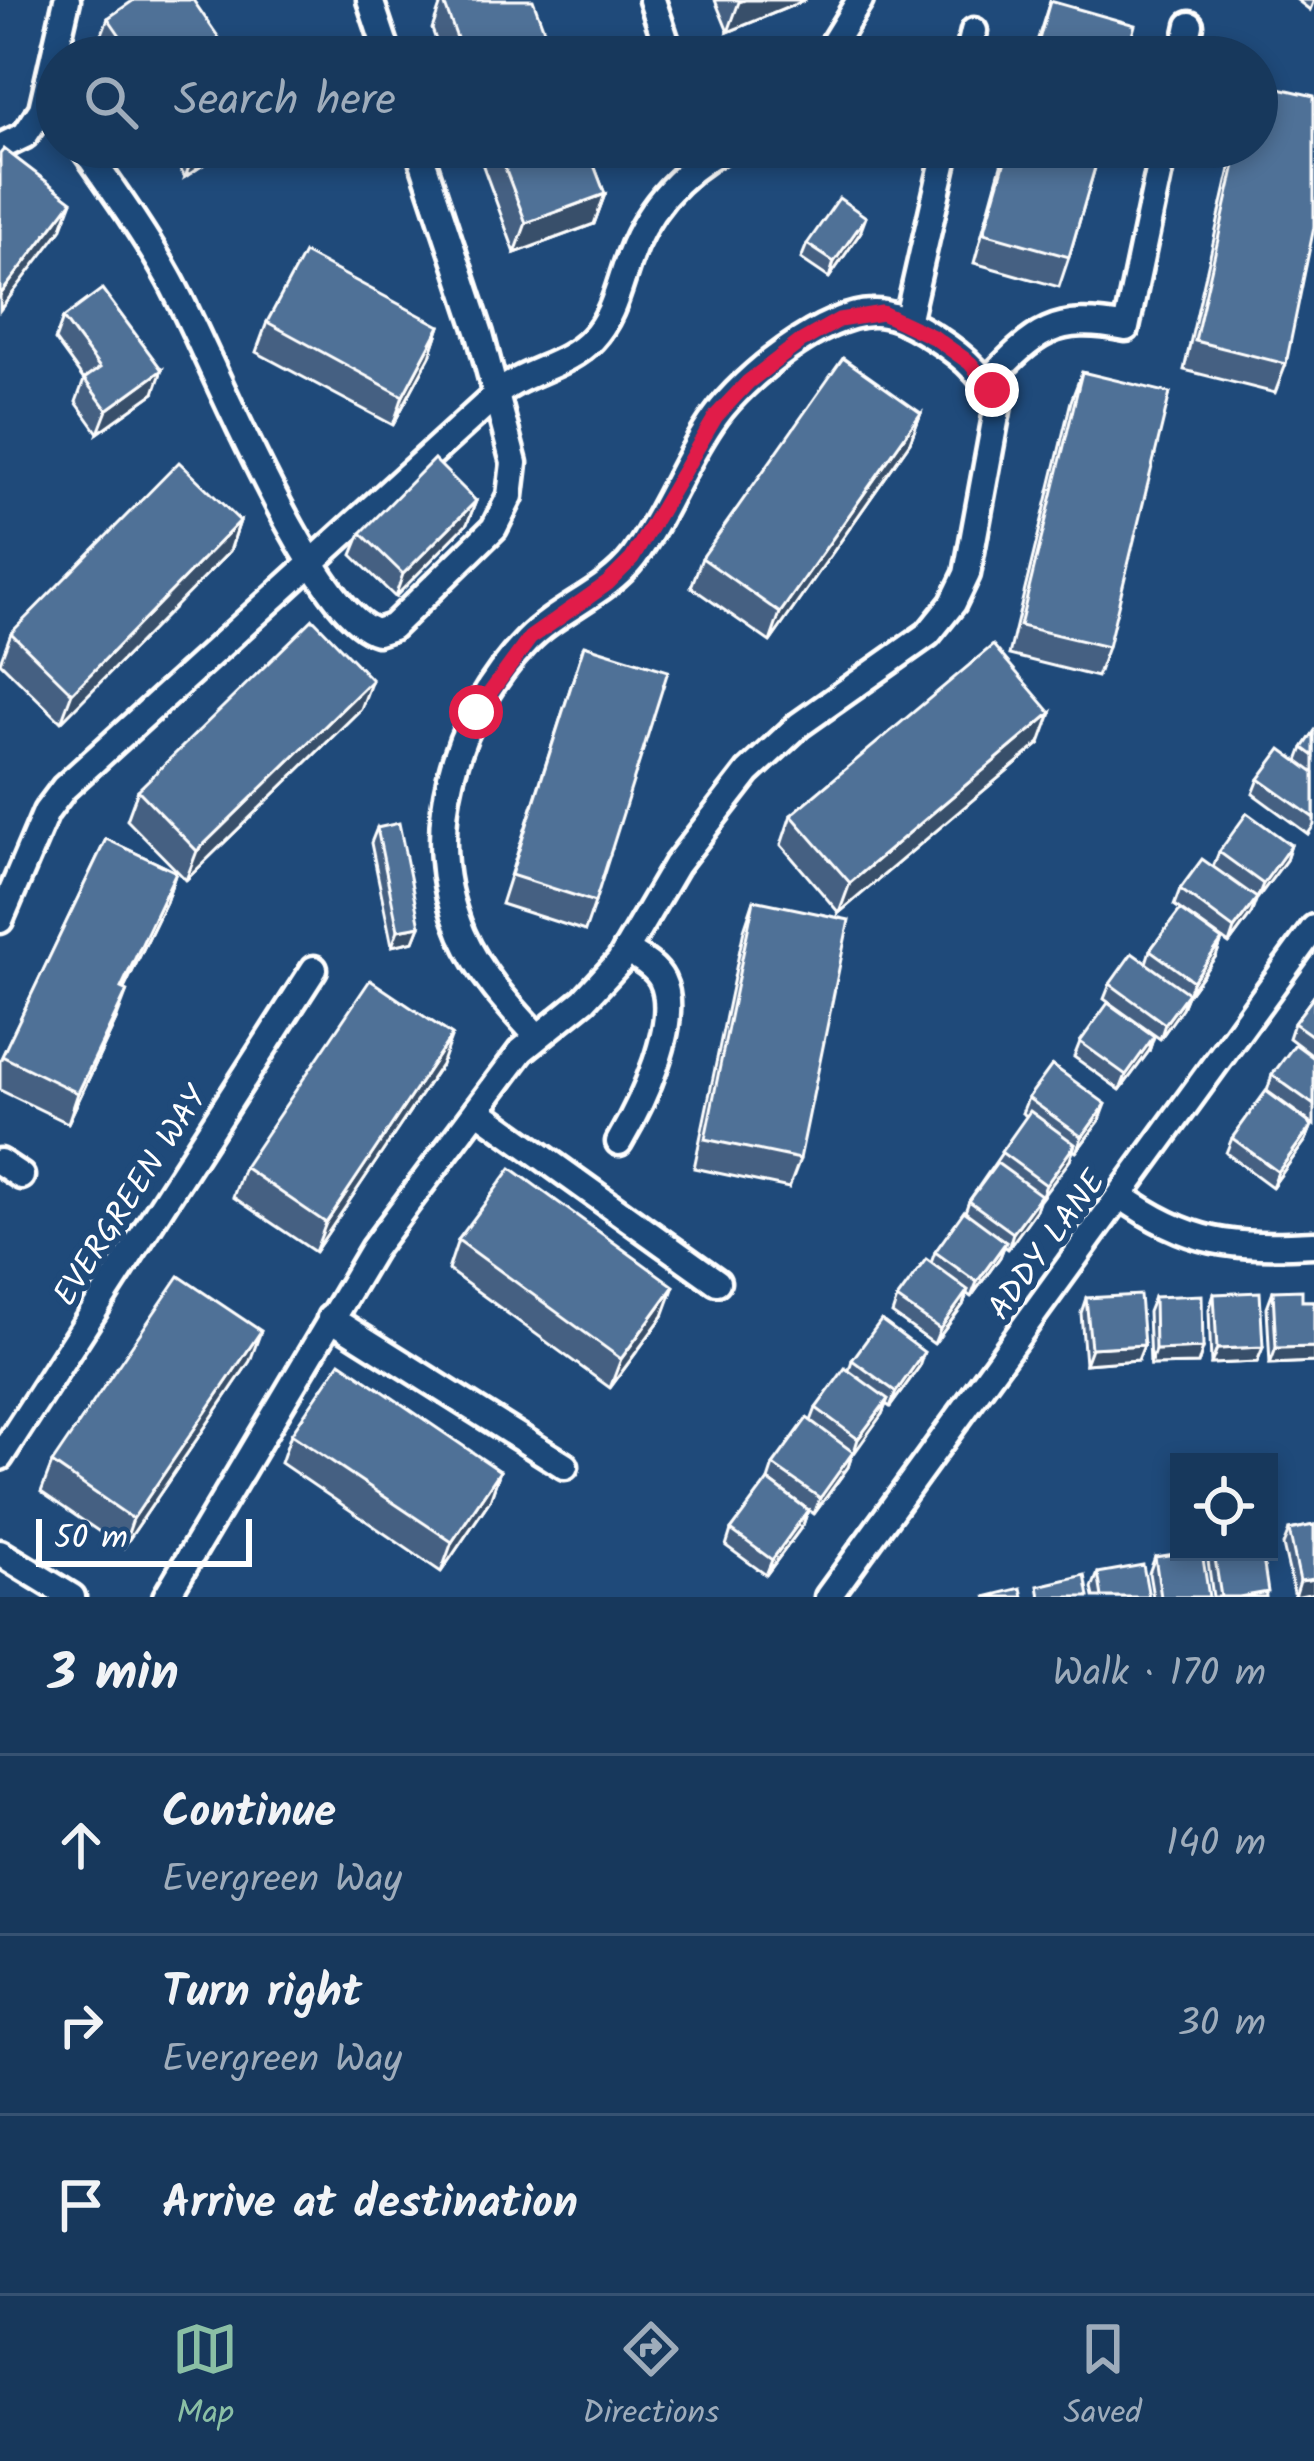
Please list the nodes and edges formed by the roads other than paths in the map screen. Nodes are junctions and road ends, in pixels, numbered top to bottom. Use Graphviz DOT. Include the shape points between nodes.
graph roads {
  1 [pos="68,0"];
  2 [pos="370,0"];
  3 [pos="652,0"];
  4 [pos="860,0"];
  5 [pos="1190,25"];
  6 [pos="974,31"];
  7 [pos="62,36"];
  8 [pos="381,36"];
  9 [pos="664,36"];
  10 [pos="838,36"];
  11 [pos="973,36"];
  12 [pos="1188,36"];
  13 [pos="36,118"];
  14 [pos="0,147"];
  15 [pos="97,168"];
  16 [pos="425,168"];
  17 [pos="695,168"];
  18 [pos="942,168"];
  19 [pos="1160,168"];
  20 [pos="907,322"];
  21 [pos="987,382"];
  22 [pos="497,394"];
  23 [pos="312,562"];
  24 [pos="0,920"];
  25 [pos="1314,928"];
  26 [pos="626,950"];
  27 [pos="314,969"];
  28 [pos="537,1036"];
  29 [pos="477,1110"];
  30 [pos="620,1142"];
  31 [pos="1121,1196"];
  32 [pos="1314,1244"];
  33 [pos="717,1282"];
  34 [pos="330,1318"];
  35 [pos="0,1457"];
  36 [pos="565,1466"];
  37 [pos="0,1553"];
  38 [pos="72,1597"];
  39 [pos="166,1597"];
  40 [pos="827,1597"];
  1 -- 7 [label="street"];
  2 -- 8 [label="street"];
  3 -- 9 [label="street"];
  4 -- 10 [label="street"];
  5 -- 12 [label="street"];
  6 -- 11 [label="street"];
  13 -- 14 [label="street" via="25,135"];
  15 -- 23 [label="street" via="170,279"];
  16 -- 22 [label="street"];
  17 -- 22 [label="street" via="658,202 592,339"];
  18 -- 20 [label="street"];
  19 -- 21 [label="street" via="1126,328 1056,326"];
  20 -- 21 [label="street"];
  20 -- 28 [label="street" via="869,313 839,320 748,382 705,432 632,559 530,638 476,712 444,800 450,894 481,969"];
  21 -- 26 [label="street" via="997,424 967,574 953,604 928,634 800,724 748,772 697,835"];
  22 -- 23 [label="street"];
  22 -- 23 [label="street" via="514,463 505,512 392,627 362,625"];
  23 -- 24 [label="street" via="64,788"];
  25 -- 31 [label="street, ADDY LANE"];
  26 -- 28 [label="street" via="584,1000"];
  26 -- 30 [label="street" via="663,981 666,1009 649,1083"];
  27 -- 35 [label="street, EVERGREEN WAY"];
  28 -- 29 [label="street"];
  29 -- 33 [label="street"];
  29 -- 34 [label="street"];
  31 -- 32 [label="street" via="1208,1241"];
  31 -- 40 [label="street, ADDY LANE"];
  34 -- 36 [label="street"];
  34 -- 39 [label="street"];
  37 -- 38 [label="street"];
}
